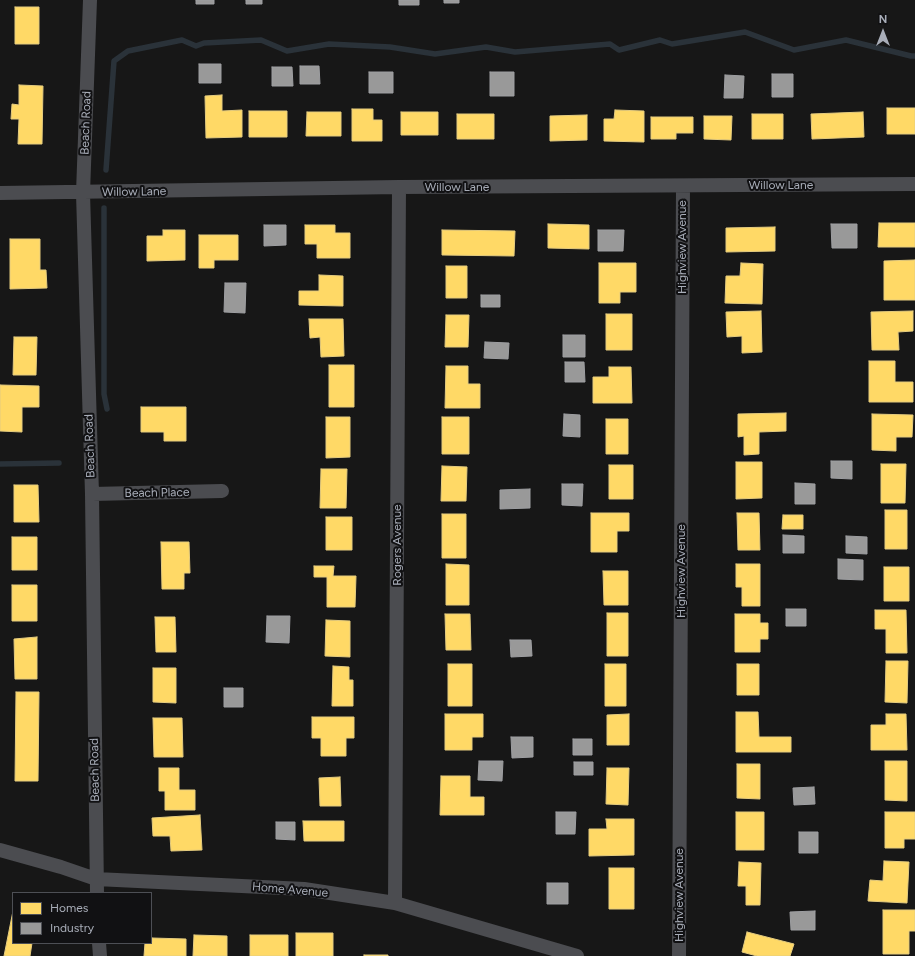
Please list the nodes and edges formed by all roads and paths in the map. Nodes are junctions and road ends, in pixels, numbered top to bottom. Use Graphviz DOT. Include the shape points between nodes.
graph roads {
  1 [pos="90,0"];
  2 [pos="915,184"];
  3 [pos="683,186"];
  4 [pos="399,188"];
  5 [pos="0,193"];
  6 [pos="83,193"];
  7 [pos="222,491"];
  8 [pos="92,494"];
  9 [pos="0,850"];
  10 [pos="96,886"];
  11 [pos="395,903"];
  12 [pos="99,944"];
  13 [pos="100,956"];
  14 [pos="577,956"];
  15 [pos="679,956"];
  1 -- 6 [label="street, Beach Road"];
  2 -- 3 [label="street, Willow Lane"];
  3 -- 4 [label="street, Willow Lane"];
  3 -- 15 [label="street, Highview Avenue"];
  4 -- 6 [label="street, Willow Lane"];
  4 -- 11 [label="street, Rogers Avenue"];
  5 -- 6 [label="street, Willow Lane"];
  6 -- 8 [label="street, Beach Road"];
  7 -- 8 [label="street, Beach Place"];
  8 -- 10 [label="street, Beach Road"];
  9 -- 10 [label="street, Home Avenue" via="61,867"];
  10 -- 11 [label="street, Home Avenue" via="304,889"];
  11 -- 14 [label="street, Home Avenue"];
  12 -- 13 [label="street"];
}
